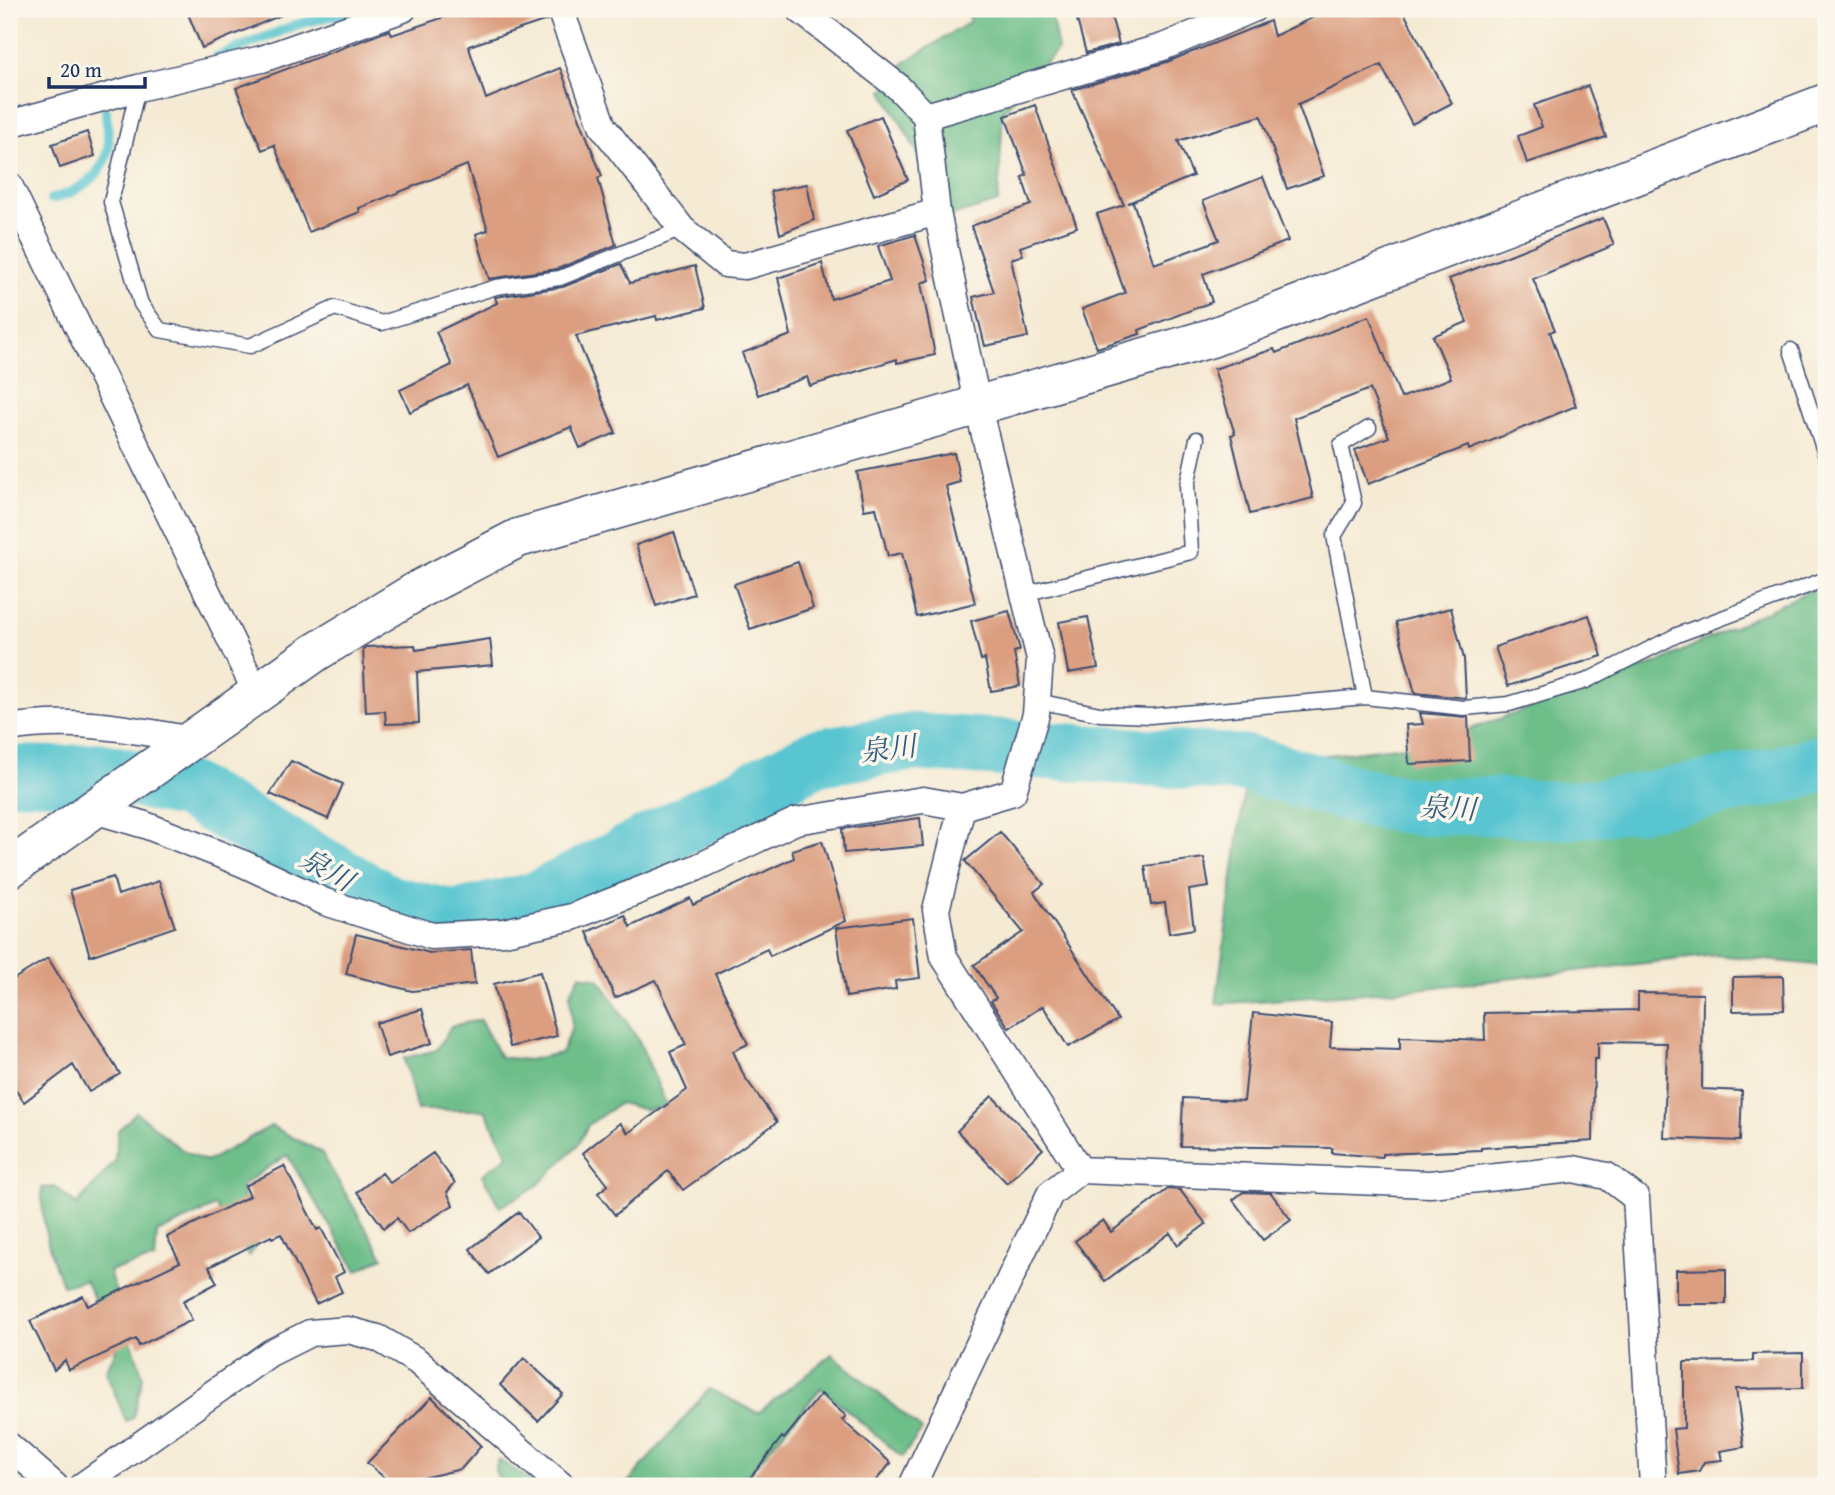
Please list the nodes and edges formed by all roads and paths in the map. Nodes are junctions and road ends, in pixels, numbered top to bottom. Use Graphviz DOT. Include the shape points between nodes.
graph roads {
  1 [pos="403,9"];
  2 [pos="560,9"];
  3 [pos="799,9"];
  4 [pos="1253,9"];
  5 [pos="138,88"];
  6 [pos="1826,103"];
  7 [pos="926,116"];
  8 [pos="9,124"];
  9 [pos="9,185"];
  10 [pos="937,212"];
  11 [pos="682,229"];
  12 [pos="1791,351"];
  13 [pos="978,407"];
  14 [pos="1370,428"];
  15 [pos="1197,439"];
  16 [pos="1826,457"];
  17 [pos="1826,579"];
  18 [pos="1024,594"];
  19 [pos="257,694"];
  20 [pos="1365,697"];
  21 [pos="1036,707"];
  22 [pos="9,728"];
  23 [pos="186,744"];
  24 [pos="962,807"];
  25 [pos="96,808"];
  26 [pos="9,869"];
  27 [pos="1080,1170"];
  28 [pos="9,1446"];
  29 [pos="55,1486"];
  30 [pos="82,1486"];
  31 [pos="562,1486"];
  32 [pos="912,1486"];
  33 [pos="1653,1486"];
  1 -- 5 [label="street" via="262,59"];
  2 -- 11 [label="street" via="603,127"];
  3 -- 7 [label="street" via="897,86"];
  4 -- 7 [label="street" via="1163,47"];
  5 -- 8 [label="street"];
  5 -- 11 [label="lane" via="111,202 141,304 160,330 250,346 335,308 382,324 496,287 560,278"];
  6 -- 13 [label="street" via="1211,338"];
  7 -- 10 [label="street"];
  9 -- 19 [label="street"];
  10 -- 11 [label="street" via="745,266 725,264"];
  10 -- 13 [label="street"];
  12 -- 16 [label="lane"];
  13 -- 18 [label="street"];
  13 -- 19 [label="street" via="518,538 420,589"];
  14 -- 20 [label="lane" via="1341,444 1354,503 1334,536"];
  15 -- 18 [label="lane" via="1187,486 1191,552"];
  17 -- 20 [label="lane" via="1677,635 1587,681 1510,704 1464,708"];
  18 -- 21 [label="street" via="1040,659"];
  19 -- 23 [label="street"];
  20 -- 21 [label="lane" via="1150,716"];
  21 -- 24 [label="street" via="1013,792"];
  22 -- 23 [label="street" via="102,723"];
  23 -- 25 [label="street"];
  24 -- 25 [label="street" via="923,800 796,821 696,868 572,917 505,932 432,936 325,902 244,864"];
  24 -- 27 [label="street" via="936,910 943,957"];
  25 -- 26 [label="street"];
  27 -- 32 [label="street" via="1050,1194"];
  27 -- 33 [label="street" via="1430,1184 1573,1169 1606,1176 1636,1198"];
  28 -- 29 [label="street"];
  30 -- 31 [label="street" via="270,1353 310,1333 348,1330 378,1338 417,1361"];
}
